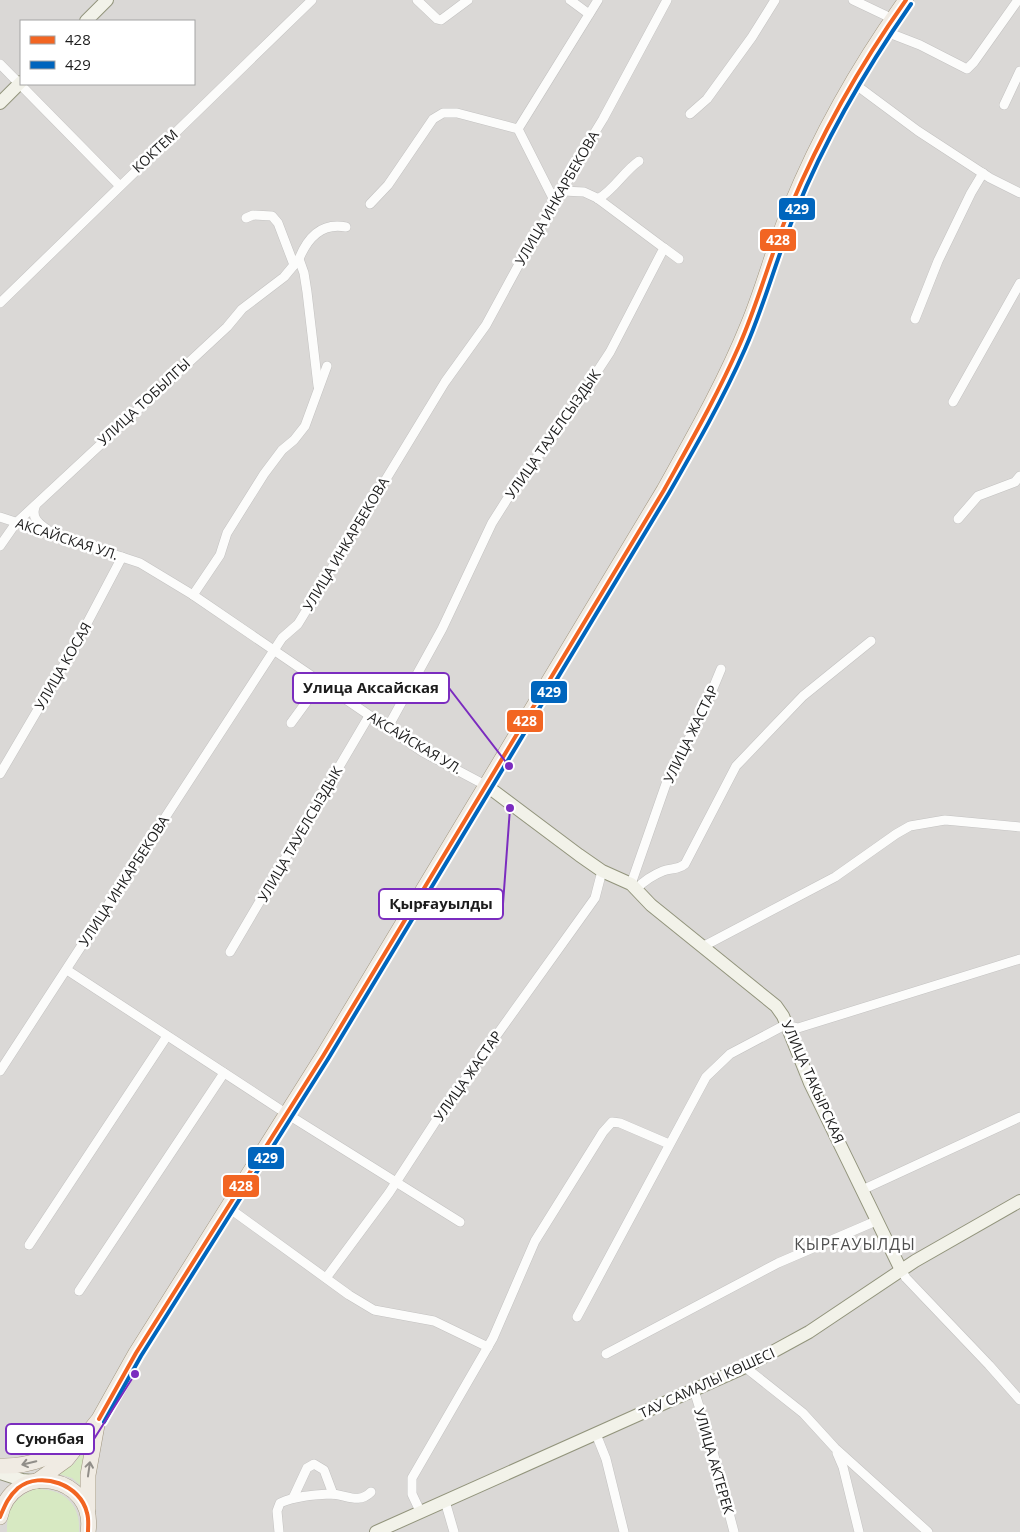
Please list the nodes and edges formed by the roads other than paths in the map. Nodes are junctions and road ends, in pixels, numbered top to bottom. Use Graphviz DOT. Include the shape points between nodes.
graph roads {
  1 [pos="107,0"];
  2 [pos="312,0"];
  3 [pos="417,0"];
  4 [pos="468,0"];
  5 [pos="570,0"];
  6 [pos="598,0"];
  7 [pos="667,0"];
  8 [pos="774,0"];
  9 [pos="853,0"];
  10 [pos="906,0"];
  11 [pos="1018,0"];
  12 [pos="589,14"];
  13 [pos="87,20"];
  14 [pos="888,25"];
  15 [pos="0,64"];
  16 [pos="1020,71"];
  17 [pos="852,82"];
  18 [pos="20,83"];
  19 [pos="22,85"];
  20 [pos="0,103"];
  21 [pos="1004,105"];
  22 [pos="690,114"];
  23 [pos="518,129"];
  24 [pos="639,161"];
  25 [pos="983,173"];
  26 [pos="119,185"];
  27 [pos="562,192"];
  28 [pos="1020,194"];
  29 [pos="598,199"];
  30 [pos="370,204"];
  31 [pos="556,204"];
  32 [pos="246,218"];
  33 [pos="346,227"];
  34 [pos="664,248"];
  35 [pos="679,259"];
  36 [pos="296,262"];
  37 [pos="1020,283"];
  38 [pos="0,302"];
  39 [pos="915,319"];
  40 [pos="327,366"];
  41 [pos="318,389"];
  42 [pos="953,402"];
  43 [pos="1020,476"];
  44 [pos="35,506"];
  45 [pos="0,517"];
  46 [pos="958,519"];
  47 [pos="16,523"];
  48 [pos="53,535"];
  49 [pos="0,546"];
  50 [pos="122,557"];
  51 [pos="193,595"];
  52 [pos="871,641"];
  53 [pos="276,650"];
  54 [pos="721,669"];
  55 [pos="321,682"];
  56 [pos="369,716"];
  57 [pos="292,723"];
  58 [pos="388,727"];
  59 [pos="0,774"];
  60 [pos="487,786"];
  61 [pos="1020,827"];
  62 [pos="602,871"];
  63 [pos="633,887"];
  64 [pos="704,946"];
  65 [pos="230,952"];
  66 [pos="1020,959"];
  67 [pos="67,970"];
  68 [pos="787,1025"];
  69 [pos="167,1036"];
  70 [pos="0,1071"];
  71 [pos="224,1073"];
  72 [pos="287,1114"];
  73 [pos="1020,1117"];
  74 [pos="669,1144"];
  75 [pos="395,1182"];
  76 [pos="862,1190"];
  77 [pos="1020,1201"];
  78 [pos="229,1208"];
  79 [pos="876,1221"];
  80 [pos="460,1222"];
  81 [pos="29,1245"];
  82 [pos="901,1270"];
  83 [pos="326,1278"];
  84 [pos="79,1291"];
  85 [pos="577,1317"];
  86 [pos="488,1347"];
  87 [pos="606,1354"];
  88 [pos="745,1368"];
  89 [pos="694,1390"];
  90 [pos="1020,1400"];
  91 [pos="99,1419"];
  92 [pos="596,1434"];
  93 [pos="835,1448"];
  94 [pos="0,1466"];
  95 [pos="0,1473"];
  96 [pos="37,1481"];
  97 [pos="371,1492"];
  98 [pos="333,1494"];
  99 [pos="293,1498"];
  100 [pos="445,1501"];
  101 [pos="420,1511"];
  102 [pos="0,1516"];
  103 [pos="88,1525"];
  104 [pos="279,1532"];
  105 [pos="376,1532"];
  106 [pos="454,1532"];
  107 [pos="624,1532"];
  108 [pos="734,1532"];
  109 [pos="859,1532"];
  110 [pos="928,1532"];
  1 -- 13 [label="street"];
  2 -- 26 [label="street, КОКТЕМ"];
  3 -- 4 [label="street" via="441,20"];
  5 -- 12 [label="street"];
  6 -- 12 [label="street"];
  7 -- 27 [label="street, УЛИЦА ИНКАРБЕКОВА"];
  8 -- 22 [label="street" via="752,37 706,99"];
  9 -- 14 [label="street"];
  10 -- 14 [label="main road"];
  11 -- 14 [label="street" via="967,69"];
  12 -- 23 [label="street"];
  14 -- 17 [label="main road"];
  15 -- 18 [label="street"];
  16 -- 21 [label="street"];
  17 -- 25 [label="street" via="918,132"];
  17 -- 60 [label="main road" via="790,208 748,326 702,422"];
  18 -- 20 [label="street"];
  19 -- 26 [label="street"];
  23 -- 30 [label="street" via="457,113 443,113 433,119 388,185"];
  23 -- 31 [label="street"];
  24 -- 29 [label="street" via="610,193"];
  25 -- 28 [label="street"];
  25 -- 39 [label="street" via="938,261"];
  26 -- 38 [label="street, КОКТЕМ"];
  27 -- 29 [label="street" via="584,192"];
  27 -- 31 [label="street, УЛИЦА ИНКАРБЕКОВА"];
  29 -- 34 [label="street"];
  31 -- 53 [label="street, УЛИЦА ИНКАРБЕКОВА" via="531,242 486,325 445,382 298,624 288,631"];
  32 -- 36 [label="street" via="272,216"];
  33 -- 36 [label="street, УЛИЦА ТОБЫЛГЫ" via="334,226 307,240"];
  34 -- 35 [label="street"];
  34 -- 58 [label="street, УЛИЦА ТАУЕЛСЫЗДЫК" via="610,352 492,523 438,637"];
  36 -- 41 [label="street" via="304,273"];
  36 -- 44 [label="street, УЛИЦА ТОБЫЛГЫ" via="277,283 242,309 227,327"];
  37 -- 42 [label="street"];
  40 -- 41 [label="street"];
  41 -- 51 [label="street" via="305,426 264,474 227,533 220,555"];
  43 -- 46 [label="street" via="1015,482 978,496"];
  44 -- 47 [label="street, УЛИЦА ТОБЫЛГЫ"];
  44 -- 48 [label="street" via="35,520"];
  45 -- 47 [label="street, АКСАЙСКАЯ УЛ."];
  47 -- 48 [label="street, АКСАЙСКАЯ УЛ."];
  47 -- 49 [label="street, УЛИЦА ТОБЫЛГЫ"];
  48 -- 50 [label="street, АКСАЙСКАЯ УЛ."];
  50 -- 51 [label="street, АКСАЙСКАЯ УЛ."];
  50 -- 59 [label="street, УЛИЦА КОСАЯ" via="74,648"];
  51 -- 53 [label="street, АКСАЙСКАЯ УЛ."];
  52 -- 63 [label="street" via="803,696 736,766 685,864"];
  53 -- 55 [label="street, АКСАЙСКАЯ УЛ."];
  53 -- 67 [label="street, УЛИЦА ИНКАРБЕКОВА"];
  54 -- 63 [label="street, УЛИЦА ЖАСТАР" via="667,782"];
  55 -- 56 [label="street, АКСАЙСКАЯ УЛ."];
  55 -- 57 [label="street"];
  56 -- 58 [label="street, АКСАЙСКАЯ УЛ."];
  56 -- 65 [label="street, УЛИЦА ТАУЕЛСЫЗДЫК"];
  58 -- 60 [label="street, АКСАЙСКАЯ УЛ." via="424,752"];
  60 -- 62 [label="street, АКСАЙСКАЯ УЛ."];
  60 -- 72 [label="main road"];
  61 -- 64 [label="street" via="945,820 910,826 835,878"];
  62 -- 63 [label="street, АКСАЙСКАЯ УЛ."];
  62 -- 75 [label="street, УЛИЦА ЖАСТАР" via="595,898"];
  63 -- 64 [label="street, УЛИЦА ТАКЫРСКАЯ"];
  64 -- 68 [label="street, УЛИЦА ТАКЫРСКАЯ" via="776,1006"];
  66 -- 68 [label="street" via="798,1028"];
  67 -- 69 [label="street"];
  67 -- 70 [label="street, УЛИЦА ИНКАРБЕКОВА"];
  68 -- 74 [label="street" via="730,1054 706,1077"];
  68 -- 76 [label="street, УЛИЦА ТАКЫРСКАЯ" via="810,1083"];
  69 -- 71 [label="street"];
  69 -- 81 [label="street"];
  71 -- 72 [label="street"];
  71 -- 84 [label="street"];
  72 -- 75 [label="street"];
  72 -- 78 [label="main road"];
  73 -- 76 [label="street"];
  74 -- 85 [label="street"];
  74 -- 86 [label="street" via="612,1122 535,1240"];
  75 -- 80 [label="street"];
  75 -- 83 [label="street, УЛИЦА ЖАСТАР"];
  76 -- 79 [label="street, УЛИЦА ТАКЫРСКАЯ"];
  77 -- 82 [label="street, ТАУ САМАЛЫ КӨШЕСІ"];
  78 -- 83 [label="street"];
  78 -- 91 [label="main road" via="150,1329"];
  79 -- 82 [label="street, УЛИЦА ТАКЫРСКАЯ"];
  79 -- 87 [label="street" via="778,1263"];
  82 -- 88 [label="street, ТАУ САМАЛЫ КӨШЕСІ" via="825,1322"];
  82 -- 90 [label="street"];
  83 -- 86 [label="street" via="374,1310 434,1321"];
  86 -- 101 [label="street" via="412,1478 412,1494"];
  88 -- 89 [label="street, ТАУ САМАЛЫ КӨШЕСІ"];
  88 -- 93 [label="street" via="803,1413"];
  89 -- 92 [label="street, ТАУ САМАЛЫ КӨШЕСІ"];
  89 -- 108 [label="street, УЛИЦА АКТЕРЕК"];
  91 -- 94 [label="main road, one-way" via="52,1456 28,1464"];
  91 -- 96 [label="main road" via="66,1460"];
  103 -- 91 [label="main road, one-way" via="88,1474"];
  92 -- 100 [label="street, ТАУ САМАЛЫ КӨШЕСІ"];
  92 -- 107 [label="street" via="606,1459"];
  93 -- 109 [label="street"];
  93 -- 110 [label="street"];
  95 -- 96 [label="street"];
  96 -- 102 [label="main road" via="13,1492"];
  96 -- 103 [label="main road" via="53,1481 72,1490 85,1507"];
  97 -- 98 [label="street" via="365,1498 356,1499"];
  98 -- 99 [label="street"];
  98 -- 99 [label="street" via="324,1470 314,1464 307,1468"];
  99 -- 104 [label="street" via="280,1503 277,1511"];
  100 -- 101 [label="street, ТАУ САМАЛЫ КӨШЕСІ"];
  100 -- 106 [label="street"];
  101 -- 105 [label="street, ТАУ САМАЛЫ КӨШЕСІ"];
}
